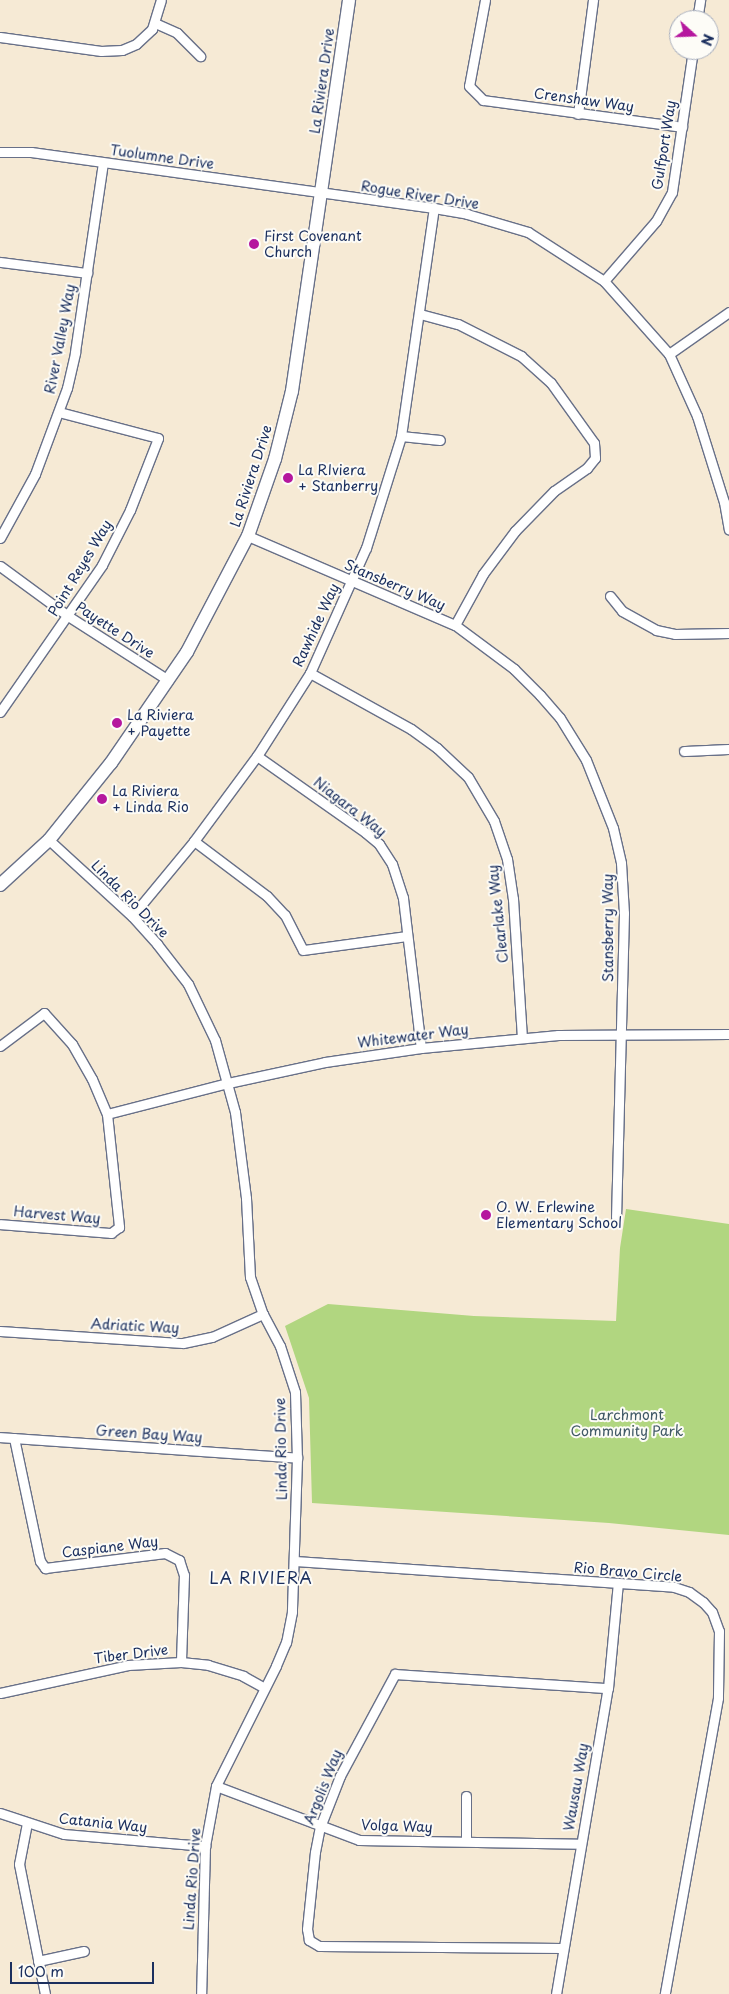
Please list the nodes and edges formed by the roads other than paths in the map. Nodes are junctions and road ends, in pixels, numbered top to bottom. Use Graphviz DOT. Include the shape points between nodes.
graph roads {
  1 [pos="161,0"];
  2 [pos="349,0"];
  3 [pos="486,0"];
  4 [pos="593,0"];
  5 [pos="155,23"];
  6 [pos="0,37"];
  7 [pos="200,56"];
  8 [pos="692,60"];
  9 [pos="578,114"];
  10 [pos="682,127"];
  11 [pos="0,152"];
  12 [pos="102,163"];
  13 [pos="321,194"];
  14 [pos="434,208"];
  15 [pos="0,262"];
  16 [pos="87,273"];
  17 [pos="604,281"];
  18 [pos="729,312"];
  19 [pos="420,314"];
  20 [pos="669,354"];
  21 [pos="59,412"];
  22 [pos="401,436"];
  23 [pos="440,440"];
  24 [pos="727,501"];
  25 [pos="729,530"];
  26 [pos="248,536"];
  27 [pos="0,538"];
  28 [pos="0,566"];
  29 [pos="352,582"];
  30 [pos="610,596"];
  31 [pos="68,616"];
  32 [pos="455,625"];
  33 [pos="729,633"];
  34 [pos="310,673"];
  35 [pos="168,680"];
  36 [pos="0,712"];
  37 [pos="729,749"];
  38 [pos="684,751"];
  39 [pos="257,756"];
  40 [pos="49,840"];
  41 [pos="194,841"];
  42 [pos="0,885"];
  43 [pos="132,916"];
  44 [pos="406,936"];
  45 [pos="620,1033"];
  46 [pos="729,1034"];
  47 [pos="522,1038"];
  48 [pos="0,1046"];
  49 [pos="421,1048"];
  50 [pos="228,1083"];
  51 [pos="107,1114"];
  52 [pos="616,1217"];
  53 [pos="0,1224"];
  54 [pos="264,1314"];
  55 [pos="0,1331"];
  56 [pos="0,1437"];
  57 [pos="14,1438"];
  58 [pos="297,1458"];
  59 [pos="295,1560"];
  60 [pos="618,1583"];
  61 [pos="182,1662"];
  62 [pos="263,1687"];
  63 [pos="608,1688"];
  64 [pos="0,1693"];
  65 [pos="216,1786"];
  66 [pos="466,1796"];
  67 [pos="0,1813"];
  68 [pos="27,1823"];
  69 [pos="320,1827"];
  70 [pos="466,1841"];
  71 [pos="580,1844"];
  72 [pos="205,1846"];
  73 [pos="562,1948"];
  74 [pos="84,1951"];
  75 [pos="38,1961"];
  76 [pos="45,1994"];
  77 [pos="201,1994"];
  78 [pos="556,1994"];
  79 [pos="665,1994"];
  1 -- 5 [label="street"];
  2 -- 13 [label="street, La Riviera Drive"];
  3 -- 9 [label="street, Crenshaw Way" via="469,86 483,100"];
  4 -- 9 [label="street"];
  5 -- 6 [label="street" via="142,39 115,51"];
  5 -- 7 [label="street" via="177,34"];
  8 -- 10 [label="street, Gulfport Way"];
  9 -- 10 [label="street, Crenshaw Way"];
  10 -- 17 [label="street, Gulfport Way" via="672,192 665,207"];
  11 -- 12 [label="street, Tuolumne Drive" via="31,152"];
  12 -- 13 [label="street, Tuolumne Drive"];
  12 -- 16 [label="street, River Valley Way"];
  13 -- 14 [label="street, Rogue River Drive"];
  13 -- 26 [label="street, La Riviera Drive" via="292,391 275,459"];
  14 -- 17 [label="street, Rogue River Drive" via="528,232"];
  14 -- 19 [label="street, Rawhide Way"];
  15 -- 16 [label="street"];
  16 -- 21 [label="street, River Valley Way" via="75,352"];
  17 -- 20 [label="street, Rogue River Drive"];
  18 -- 20 [label="street"];
  19 -- 22 [label="street, Rawhide Way"];
  19 -- 32 [label="street" via="458,324 521,356 551,383 594,443 594,458 587,468 554,491 515,531 483,574"];
  20 -- 24 [label="street, Rogue River Drive" via="697,416"];
  21 -- 27 [label="street, River Valley Way" via="35,474"];
  21 -- 31 [label="street, Point Reyes Way" via="158,438 116,538"];
  22 -- 23 [label="street"];
  22 -- 29 [label="street, Rawhide Way"];
  24 -- 25 [label="street, Rogue River Drive"];
  26 -- 29 [label="street, Stansberry Way"];
  26 -- 35 [label="street, La Riviera Drive" via="220,595"];
  28 -- 31 [label="street, Payette Drive"];
  29 -- 32 [label="street, Stansberry Way"];
  29 -- 34 [label="street, Rawhide Way"];
  30 -- 33 [label="street" via="622,611 656,630 676,634"];
  31 -- 35 [label="street, Payette Drive"];
  31 -- 36 [label="street, Point Reyes Way"];
  32 -- 45 [label="street, Stansberry Way" via="514,669 560,718 586,760 603,798 621,863 624,913"];
  34 -- 39 [label="street, Rawhide Way"];
  34 -- 47 [label="street, Clearlake Way" via="411,729 437,748 468,777 494,821 507,859 513,899"];
  35 -- 40 [label="street, La Riviera Drive" via="111,762"];
  37 -- 38 [label="street"];
  39 -- 41 [label="street, Rawhide Way"];
  39 -- 44 [label="street, Niagara Way" via="379,844 392,864 403,898"];
  40 -- 42 [label="street, La Riviera Drive"];
  40 -- 43 [label="street, Linda Rio Drive"];
  41 -- 43 [label="street, Rawhide Way"];
  41 -- 44 [label="street" via="267,896 285,915 303,950"];
  43 -- 50 [label="street, Linda Rio Drive" via="188,984 215,1040"];
  44 -- 49 [label="street, Niagara Way"];
  45 -- 46 [label="street, Whitewater Way"];
  45 -- 47 [label="street, Whitewater Way"];
  45 -- 52 [label="street, Stansberry Way"];
  47 -- 49 [label="street, Whitewater Way"];
  48 -- 51 [label="street" via="44,1013 72,1044"];
  49 -- 50 [label="street, Whitewater Way" via="325,1062"];
  50 -- 51 [label="street, Whitewater Way"];
  50 -- 54 [label="street, Linda Rio Drive" via="236,1112 246,1198 250,1277"];
  51 -- 53 [label="street, Harvest Way" via="119,1227 112,1233"];
  54 -- 55 [label="street, Adriatic Way" via="212,1337 184,1343"];
  54 -- 58 [label="street, Linda Rio Drive" via="280,1346 295,1392"];
  56 -- 57 [label="street, Green Bay Way"];
  57 -- 58 [label="street, Green Bay Way"];
  57 -- 61 [label="street, Caspiane Way" via="40,1561 45,1568 165,1553 179,1560 184,1575"];
  58 -- 59 [label="street, Linda Rio Drive"];
  59 -- 60 [label="street, Rio Bravo Circle"];
  59 -- 62 [label="street, Linda Rio Drive" via="286,1642"];
  60 -- 63 [label="street, Wausau Way"];
  60 -- 79 [label="street, Rio Bravo Circle" via="689,1592 712,1612 720,1637 718,1698"];
  61 -- 62 [label="street, Tiber Drive" via="208,1665"];
  61 -- 64 [label="street, Tiber Drive" via="128,1666"];
  62 -- 65 [label="street, Linda Rio Drive"];
  63 -- 69 [label="street, Argolis Way" via="395,1674 340,1776"];
  63 -- 71 [label="street, Wausau Way"];
  65 -- 69 [label="street, Volga Way"];
  65 -- 72 [label="street, Linda Rio Drive"];
  66 -- 70 [label="street"];
  67 -- 68 [label="street, Catania Way"];
  68 -- 72 [label="street, Catania Way" via="64,1834"];
  68 -- 75 [label="street" via="19,1864"];
  69 -- 70 [label="street, Volga Way" via="359,1840"];
  69 -- 73 [label="street, Argolis Way" via="307,1929 309,1940 319,1946"];
  70 -- 71 [label="street, Volga Way"];
  71 -- 73 [label="street, Wausau Way"];
  72 -- 77 [label="street, Linda Rio Drive"];
  73 -- 78 [label="street, Wausau Way"];
  74 -- 75 [label="street"];
  75 -- 76 [label="street"];
}
